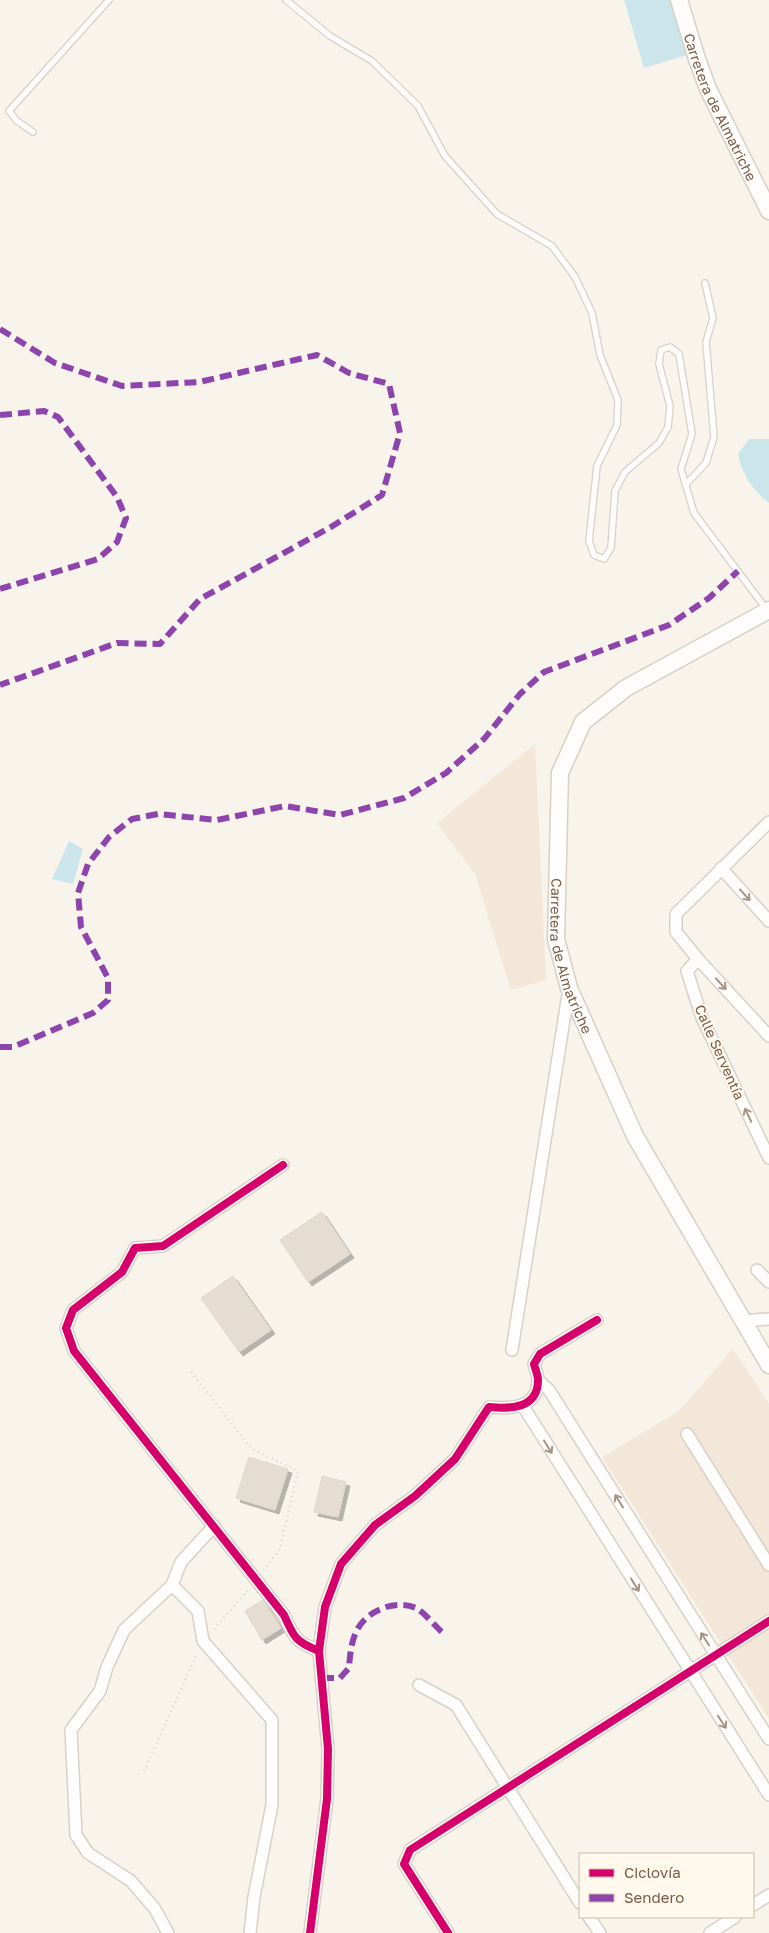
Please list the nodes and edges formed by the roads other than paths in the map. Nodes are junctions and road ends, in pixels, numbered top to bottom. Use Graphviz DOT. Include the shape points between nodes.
graph roads {
  1 [pos="110,0"];
  2 [pos="286,0"];
  3 [pos="679,0"];
  4 [pos="33,132"];
  5 [pos="769,211"];
  6 [pos="705,284"];
  7 [pos="686,484"];
  8 [pos="768,611"];
  9 [pos="769,822"];
  10 [pos="721,868"];
  11 [pos="769,922"];
  12 [pos="698,960"];
  13 [pos="569,988"];
  14 [pos="769,1036"];
  15 [pos="769,1158"];
  16 [pos="283,1165"];
  17 [pos="757,1270"];
  18 [pos="769,1282"];
  19 [pos="769,1319"];
  20 [pos="597,1320"];
  21 [pos="742,1321"];
  22 [pos="512,1350"];
  23 [pos="768,1360"];
  24 [pos="538,1380"];
  25 [pos="523,1406"];
  26 [pos="687,1434"];
  27 [pos="214,1526"];
  28 [pos="769,1565"];
  29 [pos="172,1585"];
  30 [pos="769,1622"];
  31 [pos="320,1651"];
  32 [pos="715,1654"];
  33 [pos="689,1670"];
  34 [pos="419,1685"];
  35 [pos="769,1739"];
  36 [pos="508,1788"];
  37 [pos="769,1795"];
  38 [pos="769,1895"];
  39 [pos="579,1901"];
  40 [pos="754,1904"];
  41 [pos="590,1918"];
  42 [pos="733,1918"];
  43 [pos="168,1933"];
  44 [pos="250,1933"];
  45 [pos="310,1933"];
  46 [pos="448,1933"];
  47 [pos="600,1933"];
  48 [pos="710,1933"];
  1 -- 4 [label="lane" via="10,111 17,121"];
  2 -- 7 [label="lane" via="330,36 372,61 418,106 445,156 498,214 552,246 575,278 592,313 600,355 618,400 617,425 597,466 589,541 594,555 604,559 611,548 615,491 625,472 659,443 668,427 670,406 659,364 661,350 670,347 679,354 692,434 681,469"];
  3 -- 5 [label="main road, Carretera de Almatriche" via="708,89"];
  6 -- 7 [label="lane" via="713,318 706,342 714,437 706,463"];
  7 -- 8 [label="lane" via="694,512"];
  8 -- 13 [label="main road, Carretera de Almatriche" via="626,688 582,722 560,773 556,939"];
  9 -- 10 [label="street"];
  10 -- 11 [label="street, one-way"];
  10 -- 12 [label="street" via="676,914 676,932"];
  12 -- 14 [label="street, one-way"];
  15 -- 12 [label="street, Calle Serventía, one-way" via="702,1018 688,971"];
  13 -- 21 [label="main road, Carretera de Almatriche" via="635,1136"];
  13 -- 22 [label="street"];
  16 -- 27 [label="street" via="163,1246 135,1248 122,1272 73,1310 66,1328 74,1351"];
  17 -- 18 [label="street"];
  19 -- 21 [label="street"];
  20 -- 24 [label="street" via="540,1354 534,1364"];
  21 -- 23 [label="main road, Carretera de Almatriche"];
  24 -- 25 [label="street" via="534,1395"];
  32 -- 24 [label="street, one-way" via="549,1390"];
  25 -- 31 [label="street" via="489,1407 455,1459 375,1525 341,1564 325,1607"];
  25 -- 33 [label="street, one-way"];
  26 -- 28 [label="street"];
  27 -- 29 [label="street" via="181,1562"];
  27 -- 31 [label="street" via="284,1615 291,1632 301,1644"];
  29 -- 43 [label="street" via="124,1630 100,1691 71,1730 76,1835 88,1853 131,1881 154,1909"];
  29 -- 44 [label="street" via="198,1611 203,1641 272,1720 272,1805"];
  30 -- 32 [label="street"];
  31 -- 45 [label="street" via="328,1750 327,1800"];
  32 -- 33 [label="street"];
  32 -- 35 [label="street"];
  33 -- 36 [label="street"];
  33 -- 37 [label="street, one-way"];
  34 -- 36 [label="street" via="456,1706"];
  36 -- 39 [label="street"];
  36 -- 46 [label="street" via="410,1850 404,1864"];
  38 -- 40 [label="street"];
  41 -- 47 [label="street"];
  42 -- 48 [label="street"];
}
